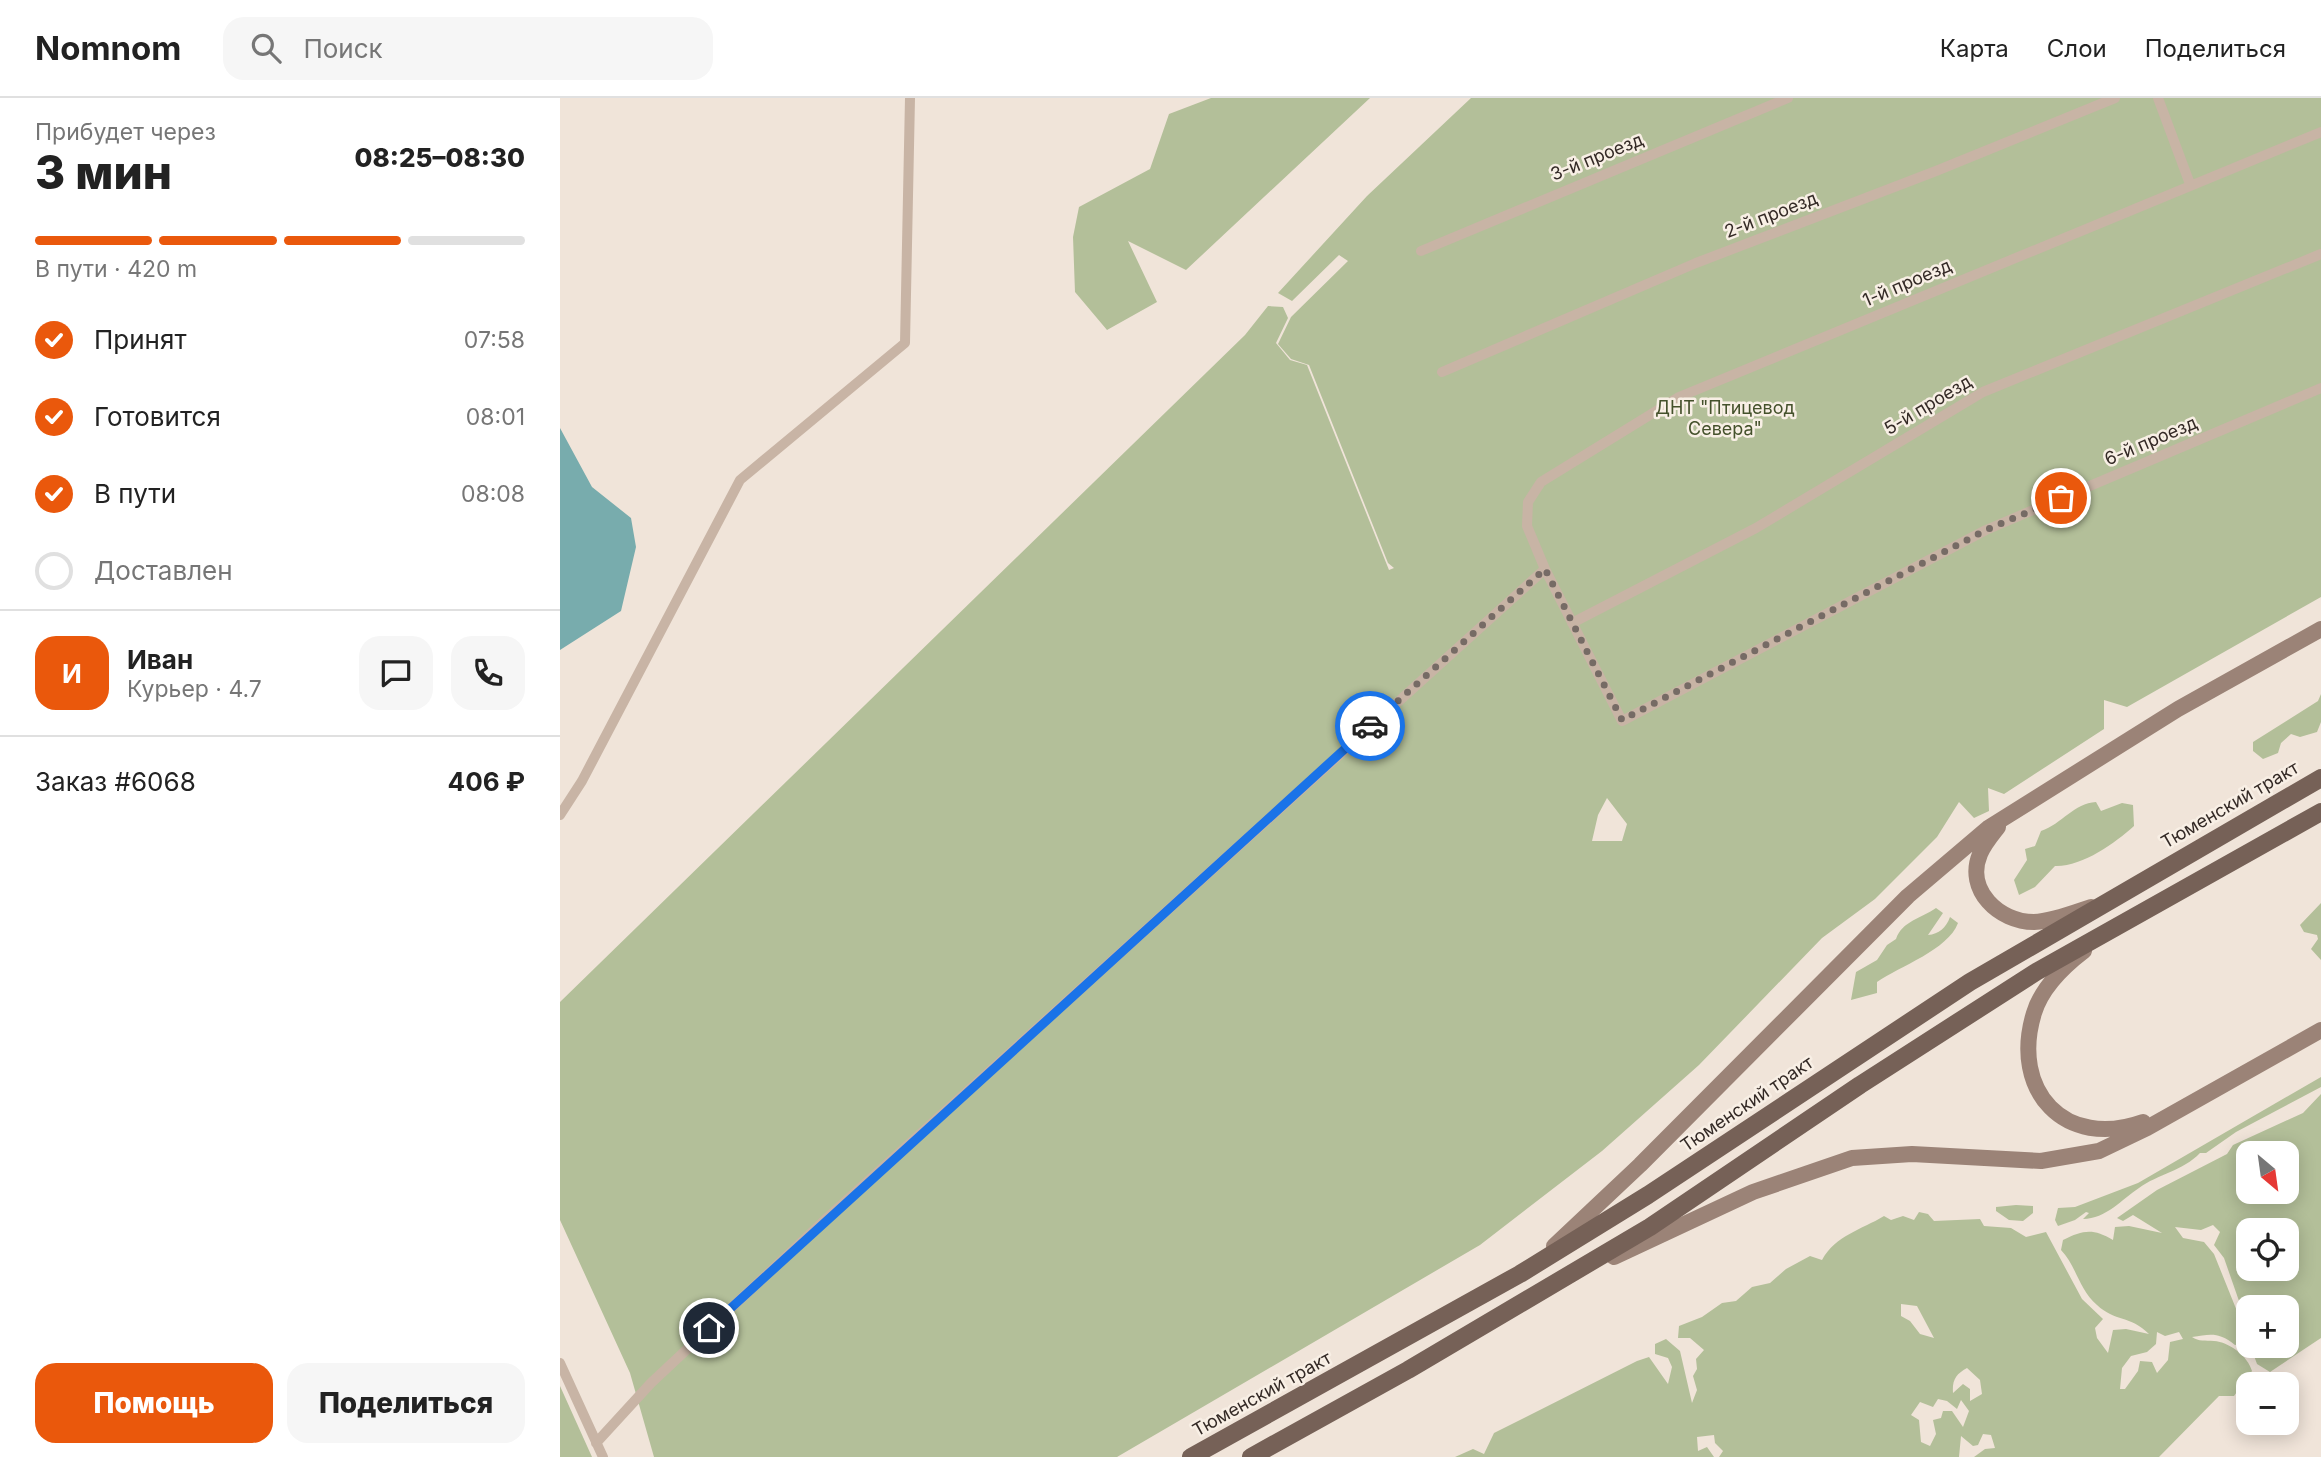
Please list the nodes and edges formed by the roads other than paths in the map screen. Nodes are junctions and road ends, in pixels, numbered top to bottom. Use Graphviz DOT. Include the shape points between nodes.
graph roads {
  1 [pos="910,98"];
  2 [pos="1788,98"];
  3 [pos="2115,98"];
  4 [pos="2158,98"];
  5 [pos="2321,132"];
  6 [pos="2190,184"];
  7 [pos="1421,251"];
  8 [pos="2321,254"];
  9 [pos="1442,372"];
  10 [pos="2321,388"];
  11 [pos="1545,569"];
  12 [pos="1572,623"];
  13 [pos="2321,629"];
  14 [pos="2321,778"];
  15 [pos="2026,803"];
  16 [pos="2321,812"];
  17 [pos="560,815"];
  18 [pos="2098,905"];
  19 [pos="2112,929"];
  20 [pos="2321,1030"];
  21 [pos="2188,1105"];
  22 [pos="1520,1274"];
  23 [pos="1552,1287"];
  24 [pos="560,1363"];
  25 [pos="596,1443"];
  26 [pos="603,1457"];
  27 [pos="1191,1457"];
  28 [pos="1251,1457"];
  1 -- 17 [label="street" via="905,344 740,480"];
  2 -- 7 [label="street, 3-й проезд"];
  3 -- 9 [label="street, 2-й проезд" via="1696,262"];
  4 -- 6 [label="street"];
  5 -- 6 [label="street, 1-й проезд"];
  6 -- 11 [label="street, 1-й проезд" via="1679,397 1541,482 1528,502 1527,526"];
  8 -- 12 [label="street, 5-й проезд" via="1983,392 1756,528"];
  10 -- 12 [label="street, 6-й проезд" via="1986,530 1622,720"];
  11 -- 12 [label="street"];
  11 -- 25 [label="street" via="825,1219 651,1383"];
  13 -- 15 [label="main road" via="2178,709"];
  14 -- 18 [label="main road, Тюменский тракт"];
  15 -- 18 [label="main road" via="1998,827 1979,856 1979,886 1986,900 2006,916 2035,922"];
  15 -- 22 [label="main road" via="1988,828 1908,896 1599,1206"];
  16 -- 19 [label="main road"];
  18 -- 22 [label="main road, Тюменский тракт"];
  19 -- 21 [label="main road" via="2054,977 2041,996 2029,1050 2037,1091 2055,1113 2084,1128 2127,1127"];
  19 -- 23 [label="main road" via="1937,1034 1681,1207"];
  20 -- 21 [label="main road"];
  21 -- 23 [label="main road" via="2121,1142 2062,1160 1890,1154 1823,1166 1717,1207"];
  22 -- 27 [label="main road, Тюменский тракт"];
  23 -- 28 [label="main road"];
  24 -- 25 [label="street"];
  25 -- 26 [label="street"];
}
